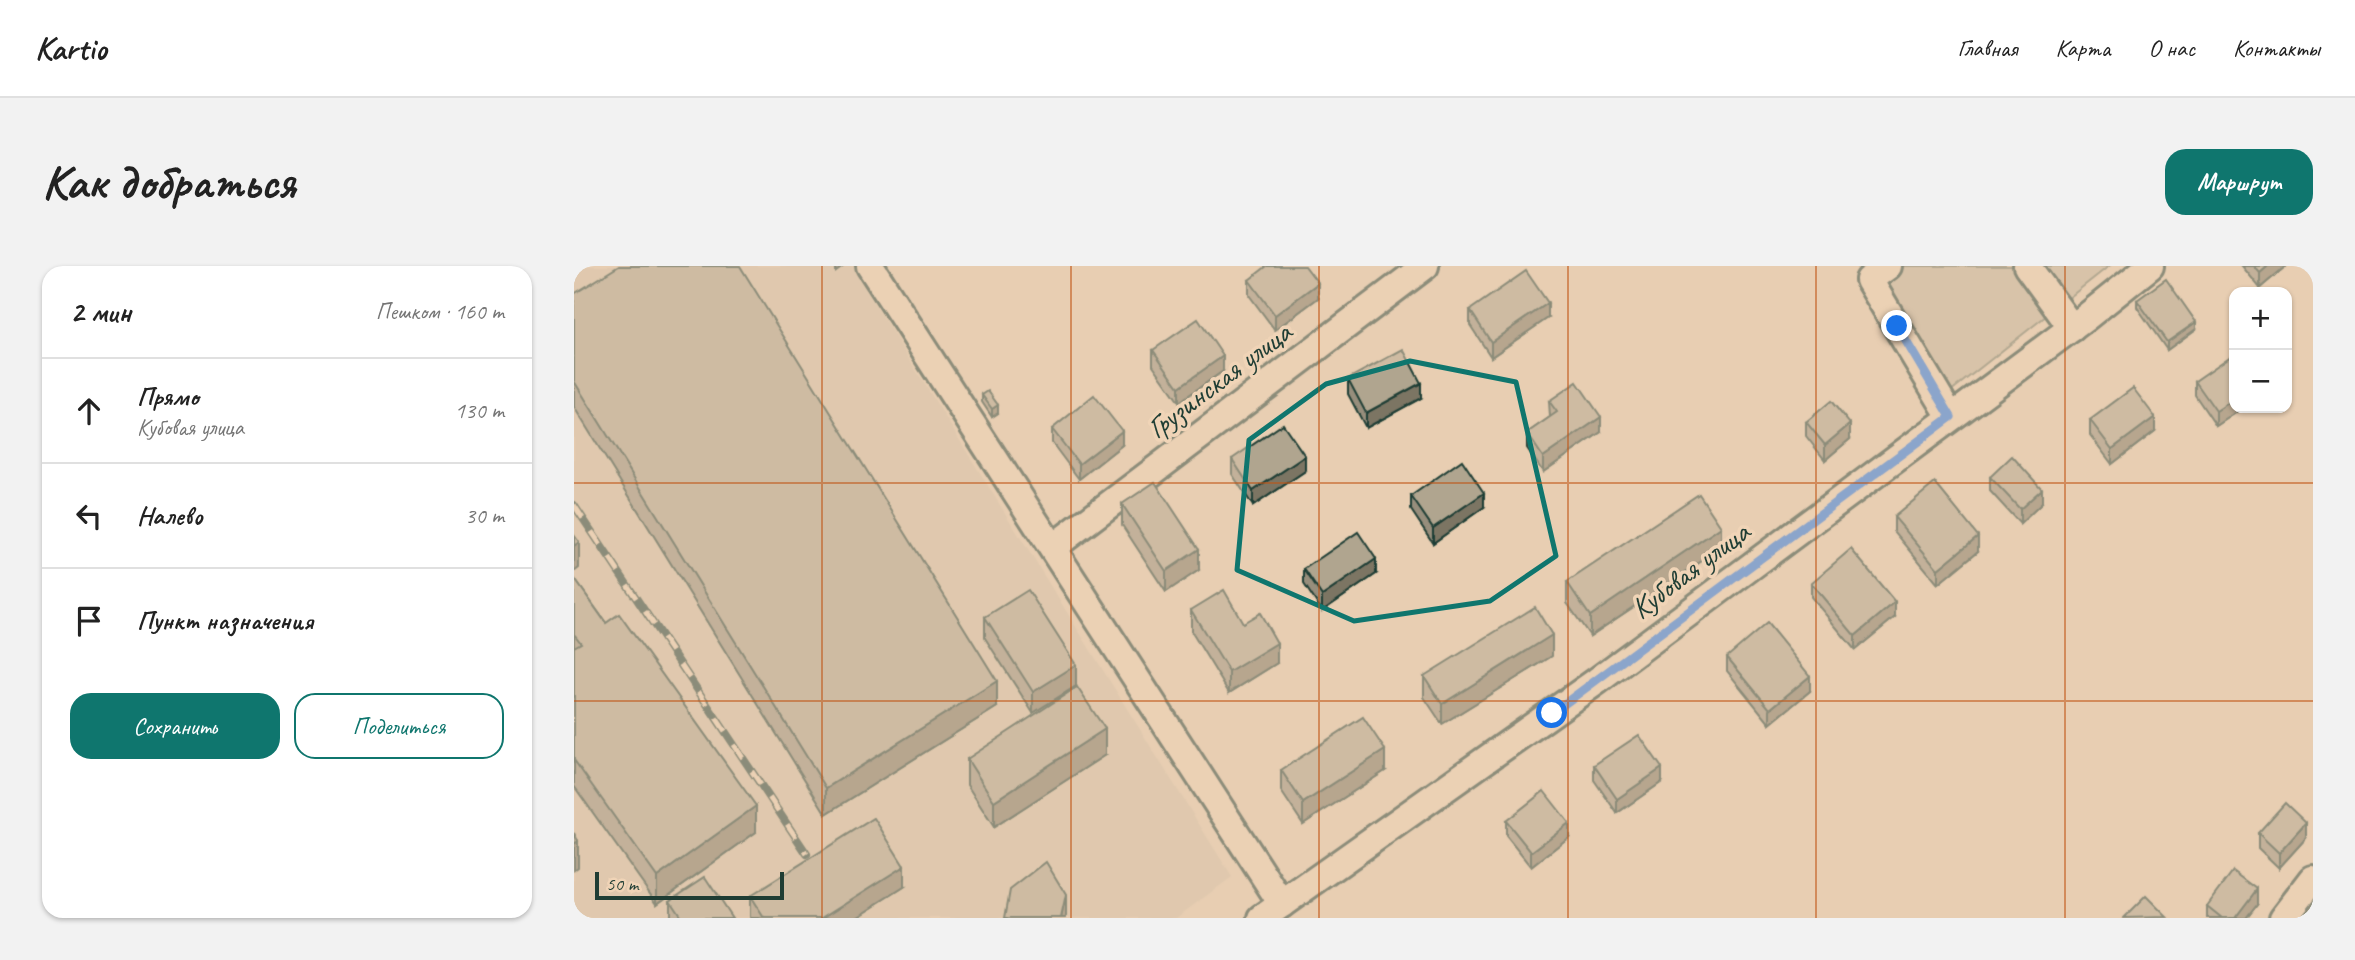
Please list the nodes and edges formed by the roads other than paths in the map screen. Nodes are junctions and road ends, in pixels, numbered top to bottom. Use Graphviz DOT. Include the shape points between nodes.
graph roads {
  1 [pos="870,266"];
  2 [pos="1425,266"];
  3 [pos="2028,266"];
  4 [pos="2150,266"];
  5 [pos="1872,271"];
  6 [pos="2072,328"];
  7 [pos="1951,417"];
  8 [pos="1053,547"];
  9 [pos="2313,879"];
  10 [pos="1272,911"];
  11 [pos="2283,918"];
  1 -- 8 [label="street"];
  2 -- 8 [label="street, Грузинская улица"];
  3 -- 6 [label="street"];
  4 -- 6 [label="street, Кубовая улица"];
  5 -- 7 [label="street"];
  6 -- 7 [label="street, Кубовая улица"];
  7 -- 10 [label="street, Кубовая улица" via="1597,681"];
  8 -- 10 [label="street"];
  9 -- 11 [label="street"];
}
